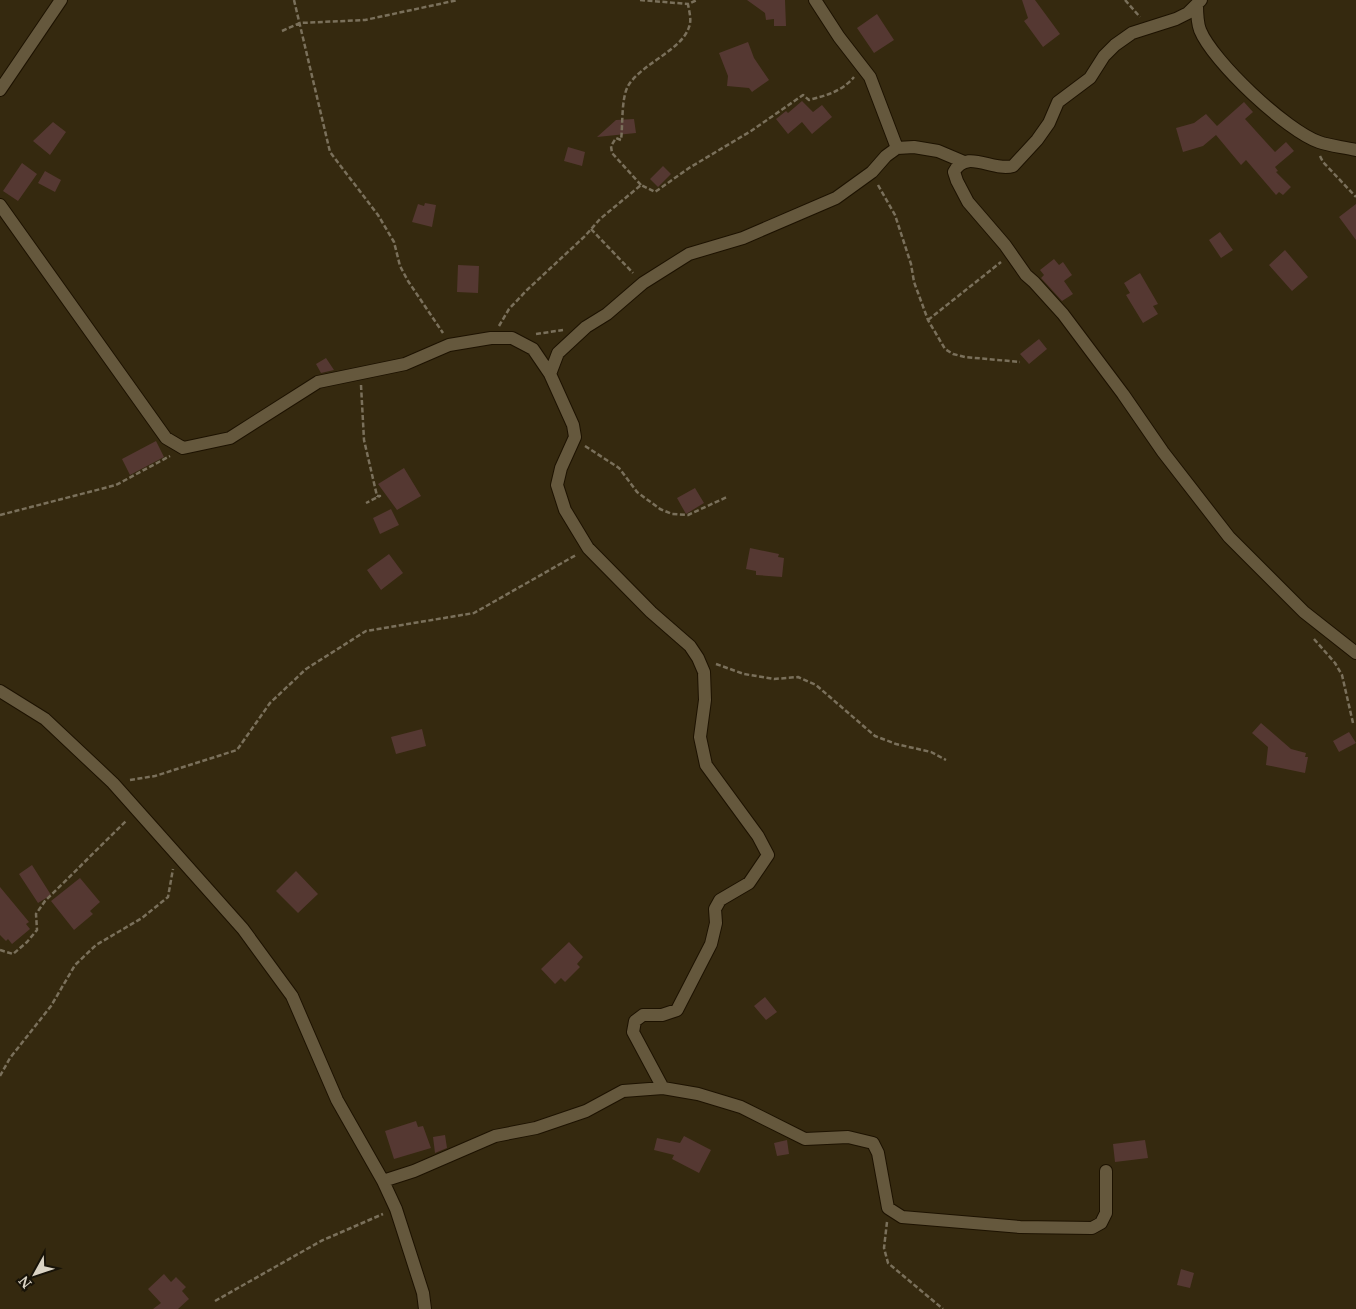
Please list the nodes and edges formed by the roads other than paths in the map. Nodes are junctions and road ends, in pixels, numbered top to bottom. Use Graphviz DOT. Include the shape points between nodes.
graph roads {
  1 [pos="62,0"];
  2 [pos="815,0"];
  3 [pos="1199,2"];
  4 [pos="0,90"];
  5 [pos="897,148"];
  6 [pos="1356,150"];
  7 [pos="964,162"];
  8 [pos="0,205"];
  9 [pos="550,374"];
  10 [pos="1356,653"];
  11 [pos="0,691"];
  12 [pos="663,1088"];
  13 [pos="1106,1170"];
  14 [pos="383,1181"];
  15 [pos="425,1309"];
  1 -- 4 [label="street"];
  2 -- 5 [label="street" via="870,77"];
  3 -- 6 [label="street" via="1197,19 1201,31 1217,57 1250,92 1278,118 1303,135"];
  3 -- 7 [label="street" via="1182,16 1122,39 1104,56 1090,78 1058,102 1049,123 1013,166 999,168"];
  5 -- 7 [label="street" via="938,151"];
  5 -- 9 [label="street" via="872,172 836,198 744,238 689,254 643,283 558,353"];
  7 -- 10 [label="street" via="954,172 968,202 1026,275 1063,314 1229,537 1304,612"];
  8 -- 9 [label="street" via="166,438 183,448 230,438 318,382 405,364 449,345 512,338 534,349"];
  9 -- 12 [label="street" via="573,424 575,437 557,485 565,510 588,548 651,612 690,646 698,658 704,672 705,700 700,737 706,765 758,836 768,855 749,883 720,900 715,909 716,923 711,944 677,1010 662,1015 643,1015 635,1021 633,1032"];
  11 -- 14 [label="street" via="45,719 114,783 243,929 292,996 337,1100"];
  12 -- 13 [label="street" via="741,1107 805,1139 848,1137 873,1142 888,1208 902,1217 1092,1228 1102,1223 1106,1213"];
  12 -- 14 [label="street" via="623,1091 586,1111 536,1128 495,1136"];
  14 -- 15 [label="street" via="396,1208"];
}
